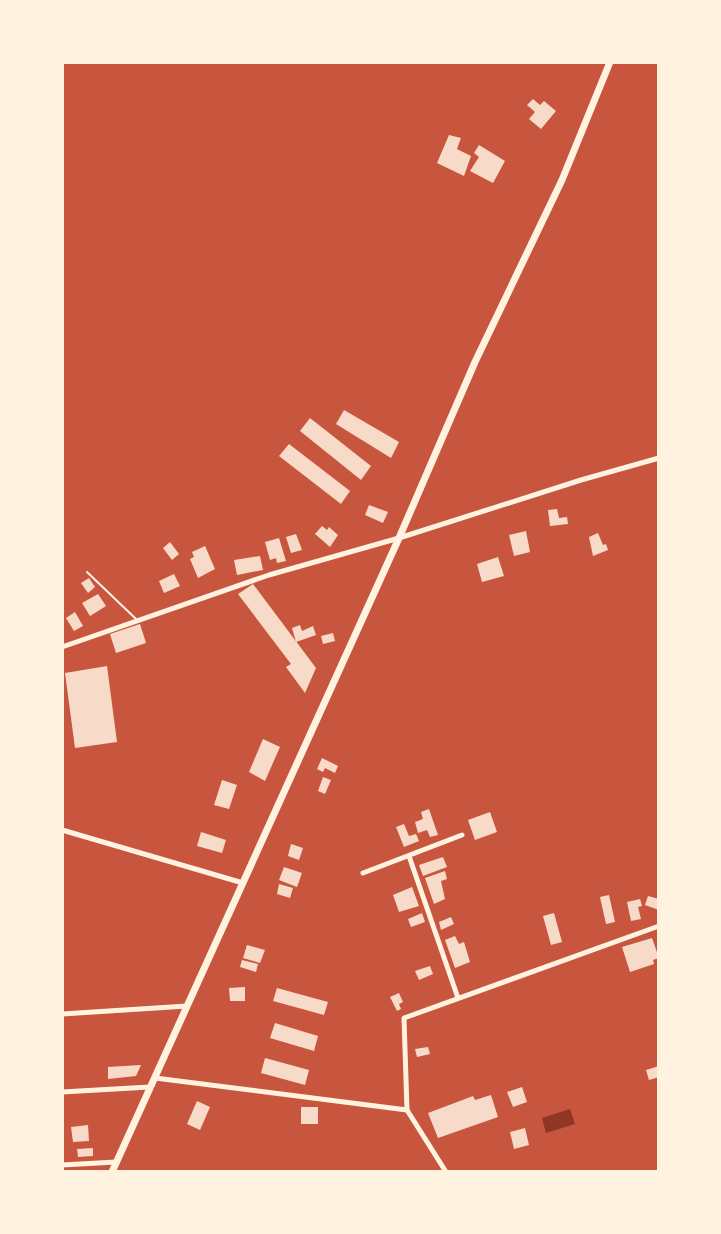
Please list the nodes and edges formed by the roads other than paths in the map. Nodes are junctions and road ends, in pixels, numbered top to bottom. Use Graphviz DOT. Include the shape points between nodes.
graph roads {
  1 [pos="610,62"];
  2 [pos="659,458"];
  3 [pos="399,538"];
  4 [pos="87,572"];
  5 [pos="137,620"];
  6 [pos="62,647"];
  7 [pos="62,830"];
  8 [pos="462,835"];
  9 [pos="409,856"];
  10 [pos="363,873"];
  11 [pos="243,883"];
  12 [pos="659,926"];
  13 [pos="458,998"];
  14 [pos="188,1006"];
  15 [pos="62,1014"];
  16 [pos="155,1078"];
  17 [pos="150,1087"];
  18 [pos="62,1092"];
  19 [pos="407,1110"];
  20 [pos="116,1162"];
  21 [pos="62,1165"];
  22 [pos="112,1172"];
  23 [pos="446,1172"];
  1 -- 3 [label="main road"];
  2 -- 3 [label="street"];
  3 -- 5 [label="street"];
  3 -- 11 [label="main road"];
  4 -- 5 [label="lane"];
  5 -- 6 [label="street"];
  7 -- 11 [label="street"];
  8 -- 9 [label="street"];
  9 -- 10 [label="street"];
  9 -- 13 [label="street"];
  11 -- 14 [label="main road"];
  12 -- 13 [label="street"];
  13 -- 19 [label="street" via="404,1018"];
  14 -- 15 [label="street"];
  14 -- 16 [label="main road"];
  16 -- 17 [label="main road"];
  16 -- 19 [label="street"];
  17 -- 18 [label="street"];
  17 -- 20 [label="main road"];
  19 -- 23 [label="street"];
  20 -- 21 [label="street"];
  20 -- 22 [label="main road"];
}
